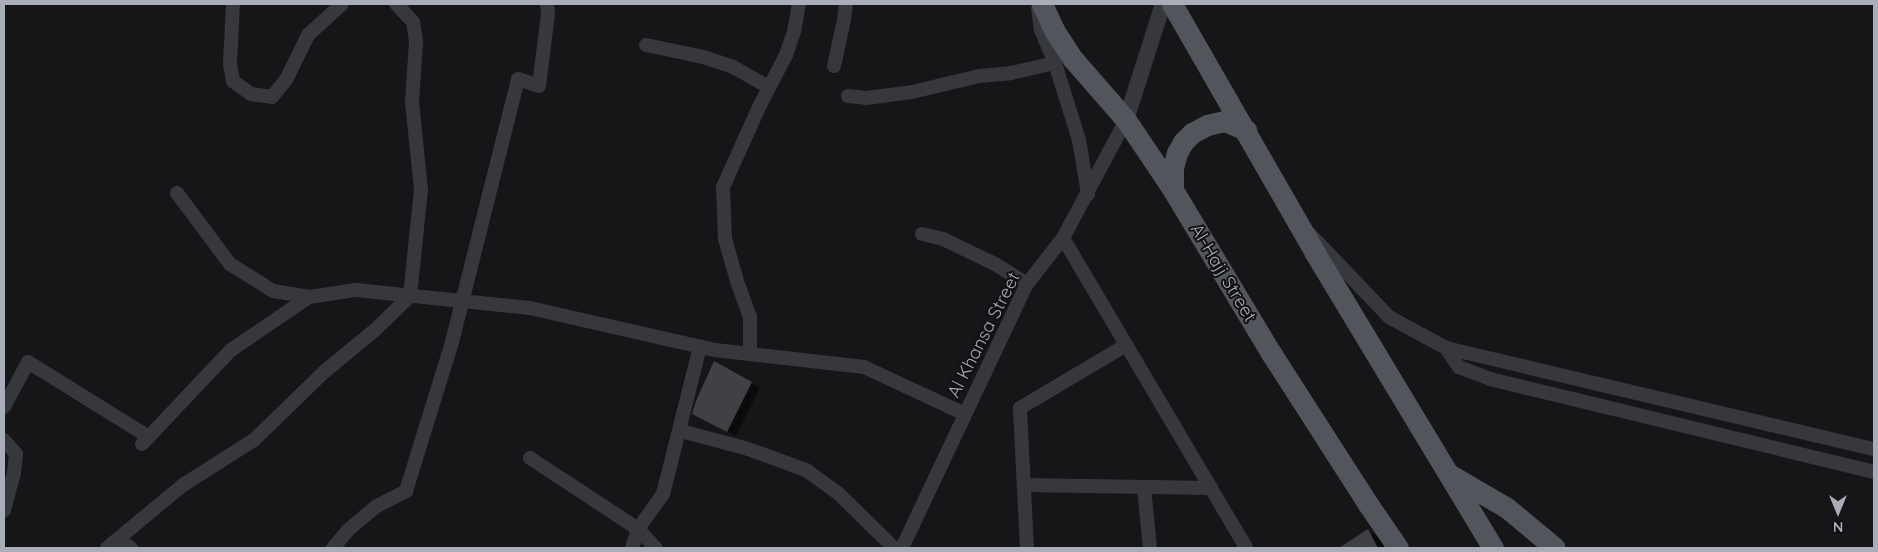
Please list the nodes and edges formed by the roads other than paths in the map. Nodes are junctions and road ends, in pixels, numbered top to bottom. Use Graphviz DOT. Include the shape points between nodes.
graph roads {
  1 [pos="233,4"];
  2 [pos="342,4"];
  3 [pos="396,4"];
  4 [pos="547,4"];
  5 [pos="799,4"];
  6 [pos="846,4"];
  7 [pos="1038,4"];
  8 [pos="1042,4"];
  9 [pos="1163,4"];
  10 [pos="1172,4"];
  11 [pos="646,45"];
  12 [pos="1055,63"];
  13 [pos="834,66"];
  14 [pos="769,87"];
  15 [pos="848,96"];
  16 [pos="1126,120"];
  17 [pos="1246,130"];
  18 [pos="1173,190"];
  19 [pos="177,193"];
  20 [pos="1088,194"];
  21 [pos="1298,222"];
  22 [pos="922,234"];
  23 [pos="1063,238"];
  24 [pos="1027,284"];
  25 [pos="410,296"];
  26 [pos="309,297"];
  27 [pos="461,301"];
  28 [pos="1126,345"];
  29 [pos="700,347"];
  30 [pos="1446,348"];
  31 [pos="750,354"];
  32 [pos="4,407"];
  33 [pos="965,414"];
  34 [pos="681,432"];
  35 [pos="4,440"];
  36 [pos="1874,449"];
  37 [pos="530,458"];
  38 [pos="1874,472"];
  39 [pos="1449,474"];
  40 [pos="1024,485"];
  41 [pos="1144,488"];
  42 [pos="1211,488"];
  43 [pos="4,511"];
  44 [pos="638,530"];
  45 [pos="118,539"];
  46 [pos="107,548"];
  47 [pos="131,548"];
  48 [pos="333,548"];
  49 [pos="632,548"];
  50 [pos="656,548"];
  51 [pos="894,548"];
  52 [pos="902,548"];
  53 [pos="1027,548"];
  54 [pos="1150,548"];
  55 [pos="1246,548"];
  56 [pos="1398,548"];
  57 [pos="1493,548"];
  58 [pos="1555,548"];
  1 -- 2 [label="street" via="230,64 233,81 250,94 272,97 286,80 308,35"];
  3 -- 25 [label="street" via="413,22 416,40 412,102 421,190"];
  4 -- 27 [label="street" via="539,86 518,79"];
  5 -- 14 [label="street" via="786,56"];
  6 -- 13 [label="street"];
  7 -- 12 [label="street" via="1041,30"];
  8 -- 16 [label="main road, Al-Hajj Street" via="1073,59"];
  9 -- 16 [label="street"];
  10 -- 17 [label="main road"];
  11 -- 14 [label="street" via="733,67"];
  12 -- 15 [label="street" via="912,92 866,98"];
  12 -- 20 [label="street" via="1079,140"];
  14 -- 31 [label="street" via="723,187 725,238 750,317"];
  16 -- 18 [label="main road, Al-Hajj Street"];
  16 -- 20 [label="street, Al Khansa Street"];
  17 -- 18 [label="main road" via="1225,121 1192,133 1177,154"];
  17 -- 21 [label="main road"];
  18 -- 56 [label="main road, Al-Hajj Street" via="1272,353"];
  19 -- 26 [label="street" via="230,264 273,291"];
  20 -- 23 [label="street, Al Khansa Street"];
  21 -- 30 [label="street" via="1390,316"];
  21 -- 39 [label="main road"];
  22 -- 24 [label="street" via="943,239"];
  23 -- 24 [label="street, Al Khansa Street"];
  23 -- 28 [label="street"];
  24 -- 33 [label="street, Al Khansa Street"];
  25 -- 26 [label="street" via="356,290"];
  25 -- 27 [label="street"];
  25 -- 45 [label="street" via="254,440 183,485"];
  26 -- 32 [label="street" via="231,350 145,441 28,362"];
  27 -- 29 [label="street" via="530,308"];
  27 -- 48 [label="street" via="406,491 377,506 348,530"];
  28 -- 40 [label="street" via="1020,408"];
  28 -- 42 [label="street"];
  29 -- 31 [label="street"];
  29 -- 34 [label="street"];
  30 -- 36 [label="street"];
  30 -- 38 [label="street" via="1459,367 1490,379"];
  31 -- 33 [label="street" via="864,367"];
  33 -- 52 [label="street, Al Khansa Street"];
  34 -- 44 [label="street" via="663,494"];
  34 -- 51 [label="street" via="748,449 806,470 838,493"];
  35 -- 43 [label="street" via="16,454"];
  37 -- 44 [label="street"];
  39 -- 57 [label="main road"];
  39 -- 58 [label="main road" via="1507,508"];
  40 -- 41 [label="street"];
  40 -- 53 [label="street"];
  41 -- 42 [label="street"];
  41 -- 54 [label="street"];
  42 -- 55 [label="street"];
  44 -- 49 [label="street"];
  44 -- 50 [label="street"];
  45 -- 46 [label="street"];
  45 -- 47 [label="street"];
}
